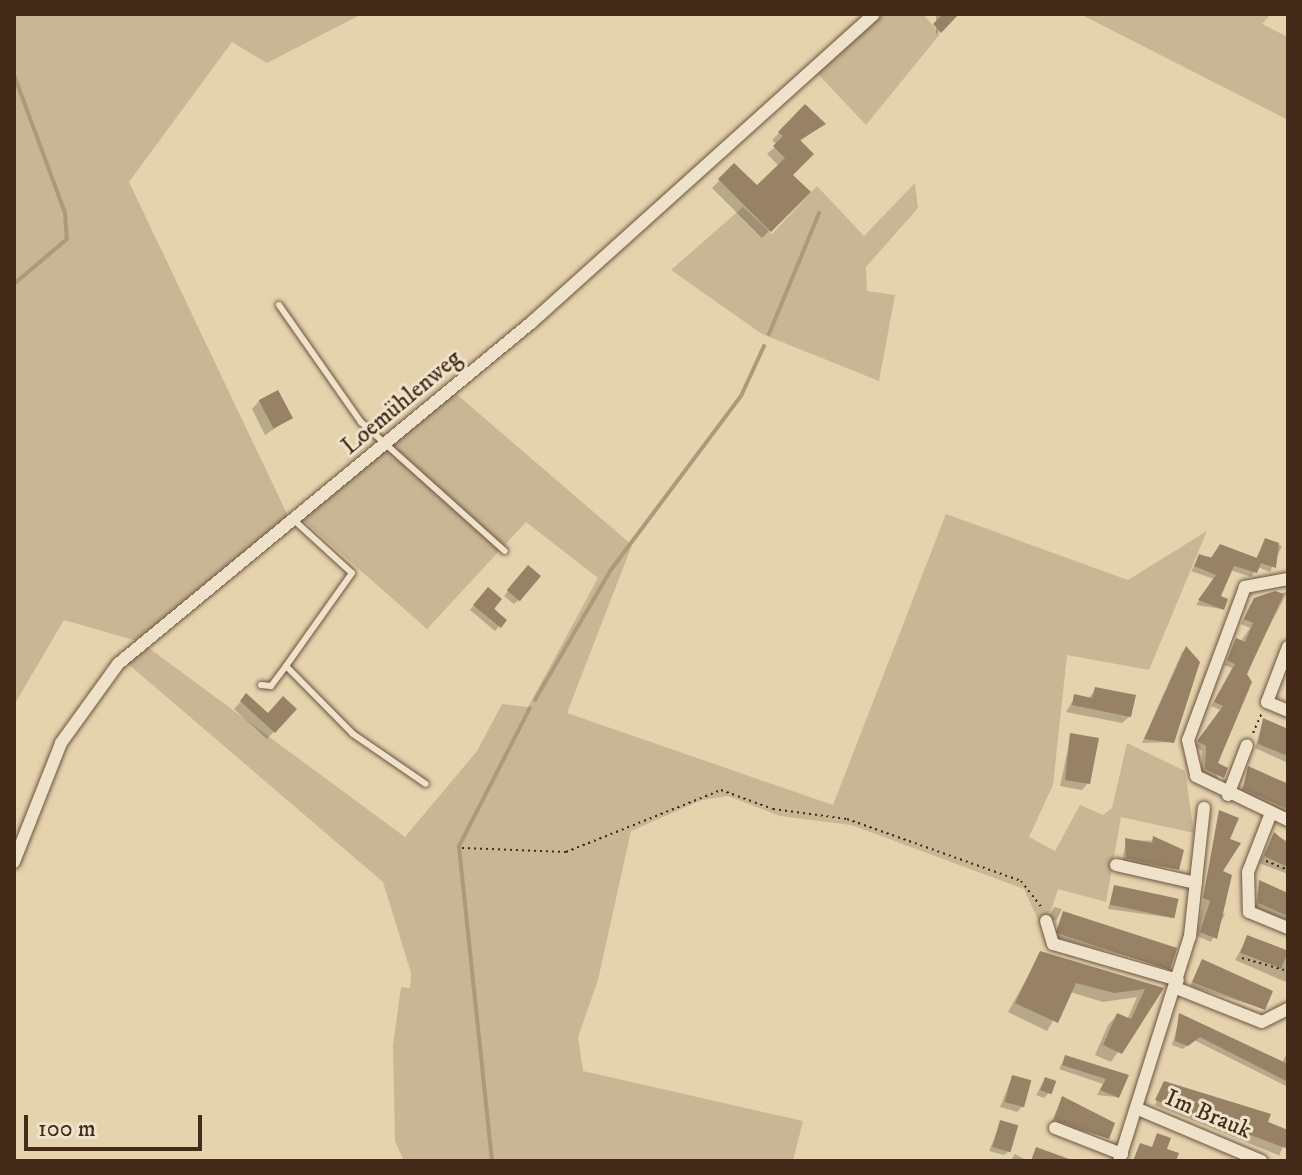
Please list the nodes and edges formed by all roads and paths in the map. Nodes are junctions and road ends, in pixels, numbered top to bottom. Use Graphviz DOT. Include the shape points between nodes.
graph roads {
  1 [pos="874,14"];
  2 [pos="279,305"];
  3 [pos="384,447"];
  4 [pos="295,521"];
  5 [pos="505,551"];
  6 [pos="1288,579"];
  7 [pos="1288,647"];
  8 [pos="286,666"];
  9 [pos="261,685"];
  10 [pos="1267,702"];
  11 [pos="1288,711"];
  12 [pos="1247,745"];
  13 [pos="426,784"];
  14 [pos="1228,795"];
  15 [pos="1204,808"];
  16 [pos="1271,813"];
  17 [pos="1288,820"];
  18 [pos="462,848"];
  19 [pos="1254,856"];
  20 [pos="14,862"];
  21 [pos="1116,865"];
  22 [pos="1288,870"];
  23 [pos="1196,883"];
  24 [pos="1046,921"];
  25 [pos="1288,928"];
  26 [pos="1242,958"];
  27 [pos="1288,971"];
  28 [pos="1177,984"];
  29 [pos="1288,1009"];
  30 [pos="1138,1109"];
  31 [pos="1055,1128"];
  32 [pos="1120,1157"];
  33 [pos="1261,1161"];
  1 -- 3 [label="street, Loemühlenweg"];
  2 -- 3 [label="lane"];
  3 -- 4 [label="street, Loemühlenweg"];
  3 -- 5 [label="lane"];
  4 -- 8 [label="lane" via="352,573"];
  4 -- 20 [label="street, Loemühlenweg" via="142,643 90,697 39,791"];
  6 -- 14 [label="street" via="1245,587 1188,740 1196,776"];
  7 -- 10 [label="street"];
  8 -- 9 [label="lane" via="271,686"];
  8 -- 13 [label="lane" via="353,734"];
  10 -- 11 [label="street"];
  10 -- 12 [label="path"];
  12 -- 14 [label="street"];
  14 -- 16 [label="street"];
  15 -- 23 [label="street"];
  16 -- 17 [label="street"];
  16 -- 19 [label="street"];
  18 -- 24 [label="path" via="566,852 721,790 773,809 847,819 1021,881 1036,894"];
  19 -- 22 [label="path"];
  19 -- 25 [label="street" via="1249,912"];
  21 -- 23 [label="street"];
  23 -- 28 [label="street"];
  24 -- 28 [label="street" via="1053,944"];
  26 -- 27 [label="path"];
  28 -- 29 [label="street" via="1262,1022"];
  28 -- 30 [label="street"];
  30 -- 32 [label="street"];
  30 -- 33 [label="street, Im Brauk"];
  31 -- 32 [label="street"];
}
